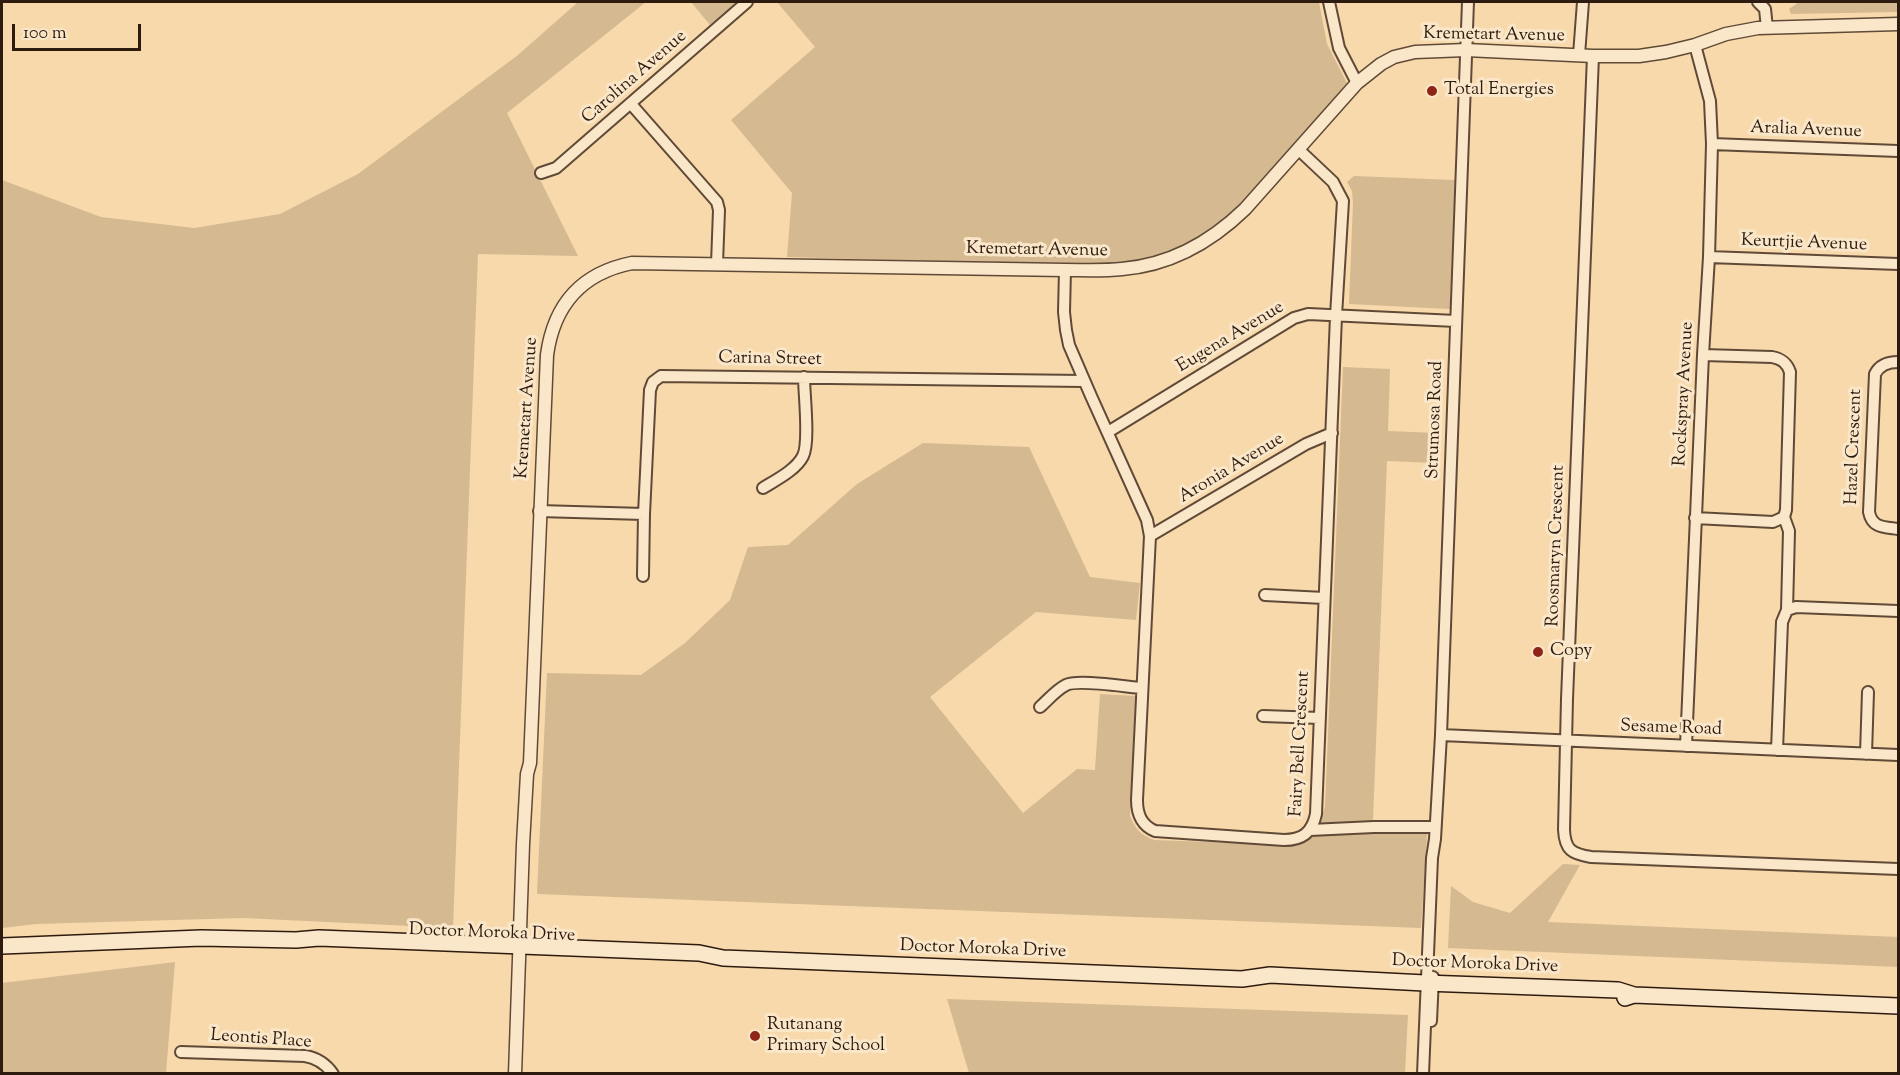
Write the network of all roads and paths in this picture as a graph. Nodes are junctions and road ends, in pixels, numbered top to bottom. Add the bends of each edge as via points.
1 (747, 2) edge
2 (1329, 2) edge
3 (1468, 2) edge
4 (1583, 2) edge
5 (1758, 2) edge
6 (1899, 24) edge
7 (1767, 28) junction
8 (1695, 45) junction
9 (1466, 50) junction
10 (1579, 56) junction
11 (1593, 56) junction
12 (1357, 83) junction
13 (631, 104) junction
14 (1712, 144) junction
15 (1298, 149) junction
16 (1899, 152) edge
17 (541, 173) dead end
18 (1709, 257) junction
19 (717, 264) junction
20 (1899, 264) edge
21 (1065, 270) junction
22 (1336, 316) junction
23 (1456, 321) junction
24 (1703, 355) junction
25 (1899, 362) edge
26 (804, 377) junction
27 (1084, 381) junction
28 (1108, 432) junction
29 (1332, 433) junction
30 (763, 488) dead end
31 (539, 511) junction
32 (644, 514) junction
33 (1784, 517) junction
34 (1695, 518) junction
35 (1899, 529) edge
36 (1150, 536) junction
37 (643, 576) dead end
38 (1266, 595) dead end
39 (1324, 598) junction
40 (1787, 610) junction
41 (1899, 611) edge
42 (1142, 688) junction
43 (1868, 692) dead end
44 (1040, 707) dead end
45 (1263, 716) dead end
46 (1320, 718) junction
47 (1441, 735) junction
48 (1567, 741) junction
49 (1686, 746) junction
50 (1777, 750) junction
51 (1866, 754) junction
52 (1899, 755) edge
53 (1435, 827) junction
54 (1310, 830) junction
55 (1899, 869) edge
56 (2, 946) edge
57 (26, 946) junction
58 (2, 951) edge
59 (524, 951) junction
60 (1429, 988) junction
61 (1899, 1006) edge
62 (181, 1052) dead end
63 (333, 1074) edge
64 (515, 1074) edge
65 (523, 1074) edge
66 (1423, 1074) edge
67 (1429, 1074) edge

1 - 13 street, Carolina Avenue
2 - 12 street via 1339,48
3 - 9 street, Strumosa Road
4 - 10 street
5 - 7 street via 1765,9
6 - 7 street, Kremetart Avenue
7 - 8 street, Kremetart Avenue via 1740,31
8 - 11 street, Kremetart Avenue via 1652,55
8 - 14 street, Rockspray Avenue via 1710,101
9 - 10 street, Kremetart Avenue
9 - 12 street, Kremetart Avenue via 1394,57
9 - 23 street, Strumosa Road
10 - 11 street, Kremetart Avenue
11 - 48 street, Roosmaryn Crescent
12 - 15 street, Kremetart Avenue
13 - 17 street, Carolina Avenue via 556,168
13 - 19 street via 717,202
14 - 16 street, Aralia Avenue
14 - 18 street, Rockspray Avenue
15 - 21 street, Kremetart Avenue via 1227,227 1184,253 1120,270
15 - 22 street, Fairy Bell Crescent via 1333,182 1343,201
18 - 20 street, Keurtjie Avenue
18 - 24 street, Rockspray Avenue
19 - 21 street, Kremetart Avenue
19 - 31 street, Kremetart Avenue via 619,266 585,282 562,308 551,332 547,355
21 - 27 street, Fairy Bell Crescent via 1066,330
22 - 23 street, Eugena Avenue
22 - 28 street, Eugena Avenue via 1294,318
22 - 29 street, Fairy Bell Crescent
23 - 47 street, Strumosa Road
24 - 33 street via 1772,357 1783,361 1791,372
24 - 34 street, Rockspray Avenue
25 - 35 street, Hazel Crescent via 1885,364 1875,374 1869,512 1876,525
26 - 27 street, Carina Street
26 - 30 street via 803,456
26 - 32 street, Carina Street via 664,375 655,380 650,390
27 - 28 street, Fairy Bell Crescent
28 - 36 street, Fairy Bell Crescent via 1147,520
29 - 36 street, Aronia Avenue via 1305,444
29 - 39 street, Fairy Bell Crescent
31 - 32 street
31 - 59 street, Kremetart Avenue via 530,763 526,779
32 - 37 street, Carina Street
33 - 34 street via 1769,523
33 - 40 street via 1789,531
34 - 49 street, Rockspray Avenue
36 - 42 street, Fairy Bell Crescent
38 - 39 street
39 - 46 street, Fairy Bell Crescent
40 - 41 street via 1796,607
40 - 50 street via 1782,622
42 - 44 street via 1071,684
42 - 54 street, Fairy Bell Crescent via 1137,805 1140,819 1148,828 1284,840 1300,838
43 - 51 street
45 - 46 street
46 - 54 street, Fairy Bell Crescent via 1316,814
47 - 48 street, Sesame Road
47 - 53 street, Strumosa Road
48 - 49 street, Sesame Road
48 - 55 street, Roosmaryn Crescent via 1565,841 1570,850 1581,856
49 - 50 street, Sesame Road
50 - 51 street, Sesame Road
51 - 52 street, Sesame Road
53 - 54 street
53 - 60 street, Strumosa Road
56 - 57 main road, Doctor Moroka Drive
57 - 58 main road, Doctor Moroka Drive
57 - 59 main road, Doctor Moroka Drive via 201,938 319,938
59 - 60 main road, Doctor Moroka Drive via 707,962 723,958 1242,980 1261,984
59 - 64 street, Kremetart Avenue
59 - 65 street, Kremetart Avenue
60 - 61 main road, Doctor Moroka Drive
60 - 66 street, Strumosa Road
60 - 67 street, Strumosa Road
62 - 63 street, Leontis Place via 305,1056 329,1067

